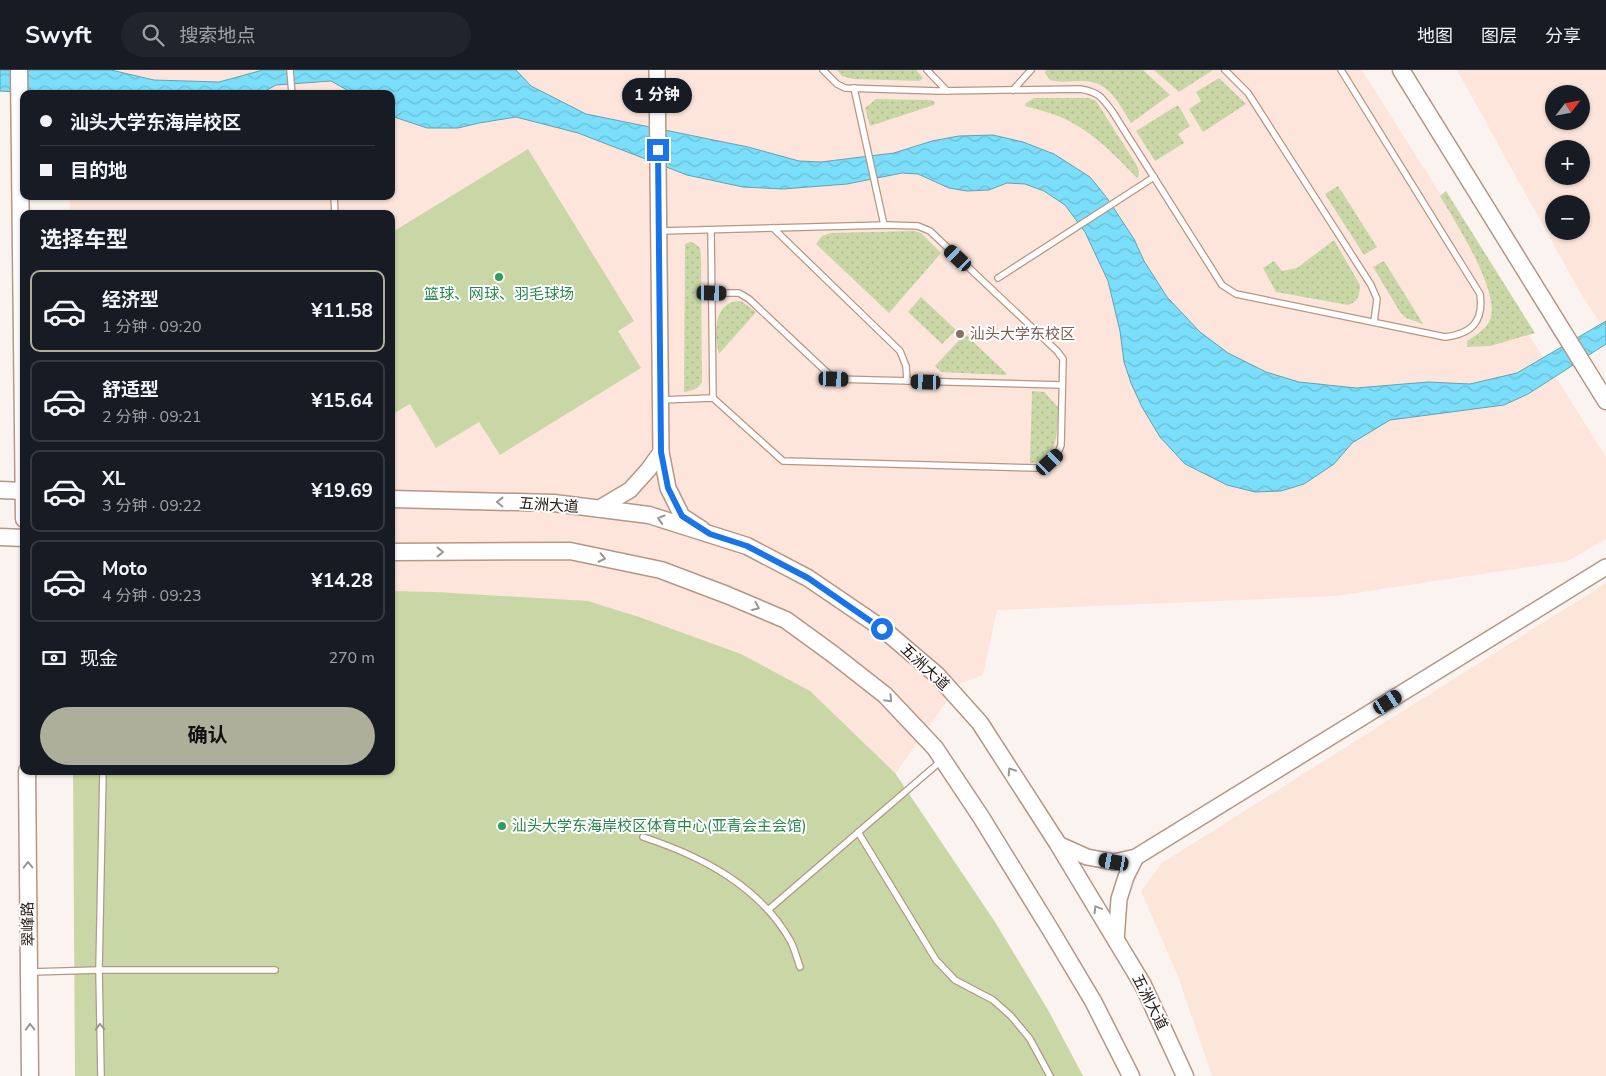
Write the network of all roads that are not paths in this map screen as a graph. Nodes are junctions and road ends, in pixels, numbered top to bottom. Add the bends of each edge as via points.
1 (19, 70) edge
2 (290, 70) edge
3 (657, 70) edge
4 (823, 70) edge
5 (927, 70) edge
6 (1031, 70) edge
7 (1225, 70) edge
8 (1341, 70) edge
9 (1401, 70) edge
10 (854, 88) junction
11 (292, 90) edge
12 (1014, 90) junction
13 (947, 91) junction
14 (20, 154) edge
15 (1154, 177) junction
16 (884, 225) junction
17 (773, 228) junction
18 (711, 230) junction
19 (659, 231) junction
20 (998, 278) dead end
21 (712, 293) junction
22 (1374, 322) junction
23 (907, 381) junction
24 (1062, 385) junction
25 (713, 398) junction
26 (661, 400) junction
27 (1606, 401) edge
28 (661, 452) junction
29 (0, 490) edge
30 (20, 491) edge
31 (395, 500) edge
32 (598, 509) junction
33 (710, 534) junction
34 (0, 537) edge
35 (20, 538) edge
36 (395, 552) edge
37 (1606, 567) edge
38 (943, 759) junction
39 (27, 775) edge
40 (103, 775) edge
41 (858, 832) junction
42 (643, 838) dead end
43 (1058, 844) junction
44 (1136, 858) junction
45 (768, 910) junction
46 (1116, 941) junction
47 (800, 967) dead end
48 (99, 970) junction
49 (275, 970) dead end
50 (29, 972) junction
51 (30, 1076) edge
52 (101, 1076) edge
53 (1050, 1076) edge
54 (1131, 1076) edge
55 (1185, 1076) edge

1 - 14 main road
2 - 11 lane
3 - 19 street
4 - 10 lane via 837,84
5 - 13 lane
6 - 12 lane
7 - 22 lane via 1248,93 1371,285 1377,299
8 - 22 lane via 1480,294 1477,321 1471,329 1458,336 1445,337
9 - 27 main road
10 - 13 lane
10 - 16 lane
12 - 13 lane
12 - 15 lane via 1080,89 1101,96
15 - 20 lane
15 - 22 lane via 1222,285 1236,294
16 - 17 lane
16 - 24 lane via 918,226 930,231 1057,351 1062,358
17 - 18 lane
17 - 23 lane via 900,351
18 - 19 lane
18 - 21 lane
19 - 26 street
21 - 23 lane via 739,293 749,299 834,379
21 - 25 lane
23 - 24 lane
24 - 25 lane via 1061,445 1058,455 1038,468 782,461
25 - 26 lane
26 - 28 street
28 - 32 street via 630,490
28 - 33 street via 668,488 682,516
29 - 30 main road
32 -> 31 main road, 五洲大道 via 554,503
33 -> 32 main road, 五洲大道 via 649,515
43 -> 33 main road, 五洲大道 via 980,723 937,675 882,629 808,578 747,546
34 - 35 main road
36 -> 38 main road via 570,552 661,570 727,594 786,620 834,655 885,695
37 - 44 street
38 - 41 lane
38 - 54 main road via 1093,1001
50 -> 39 main road, 翠峰路
40 - 48 lane
41 - 45 lane
41 - 53 lane via 936,960 956,980 993,1000 1011,1016 1030,1039
42 - 45 lane via 674,847 718,870 748,889
43 - 44 street via 1087,857 1114,862
46 -> 43 main road, 五洲大道
44 - 46 street via 1119,899
45 - 47 lane via 791,942
46 - 55 main road, 五洲大道 via 1143,986
48 - 49 lane
48 - 50 lane
52 -> 48 lane
51 -> 50 main road, 翠峰路

